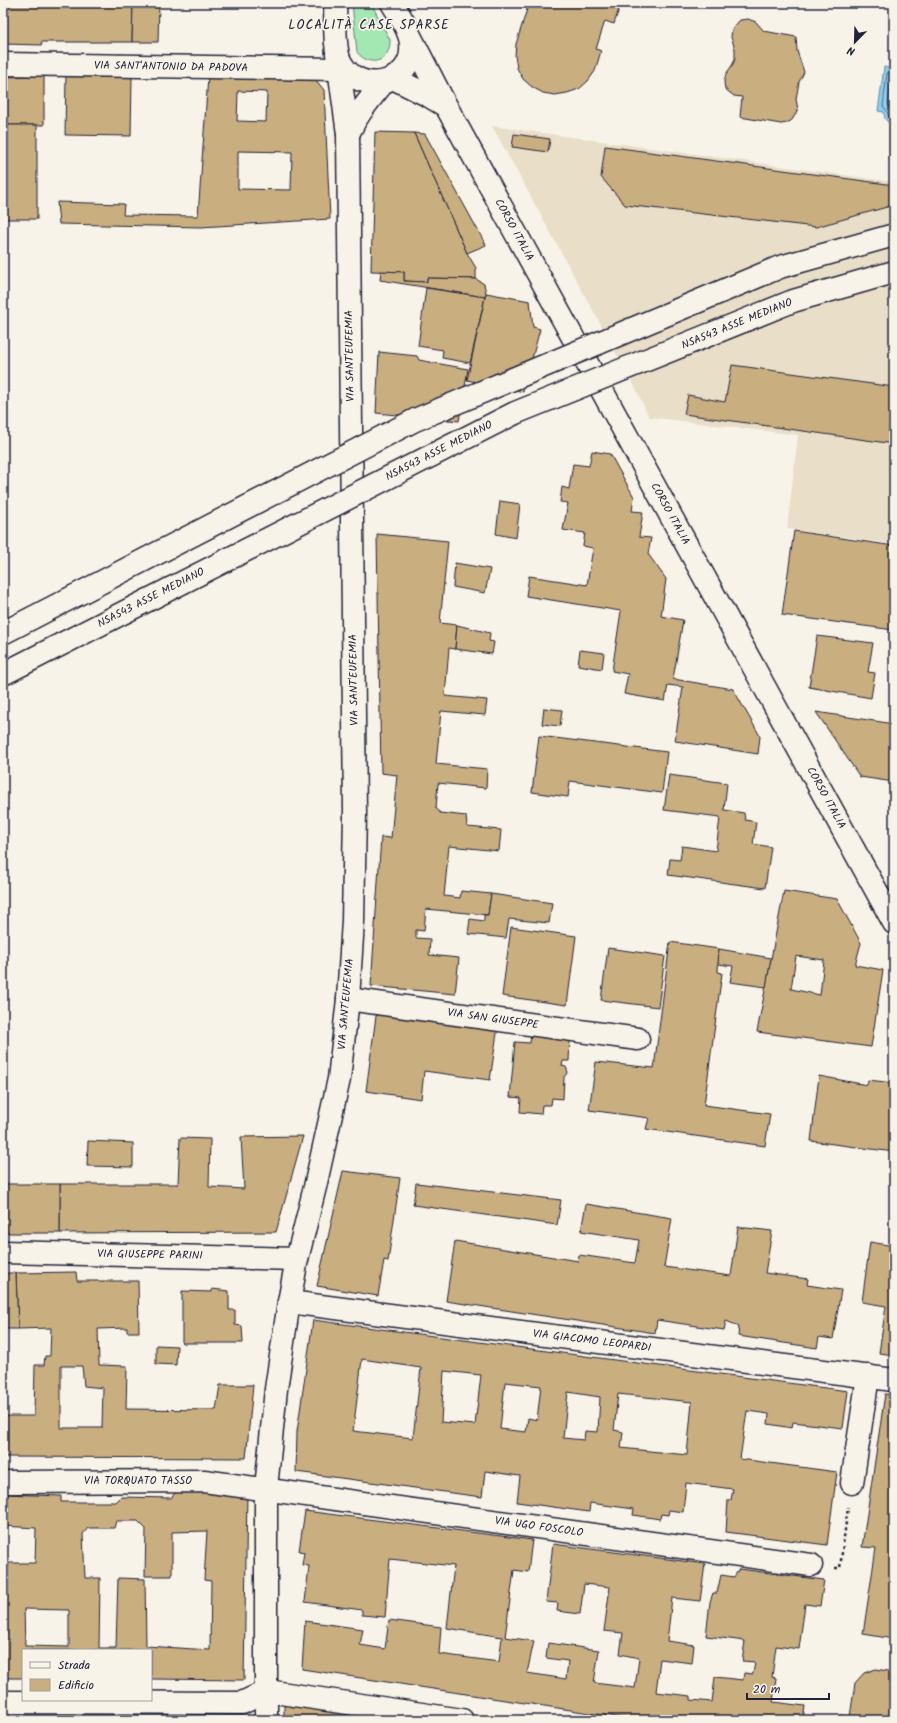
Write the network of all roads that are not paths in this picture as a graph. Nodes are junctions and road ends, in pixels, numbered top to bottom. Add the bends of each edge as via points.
1 (335, 3) edge
2 (392, 3) edge
3 (410, 36) junction
4 (338, 61) junction
5 (3, 64) edge
6 (388, 80) junction
7 (446, 106) junction
8 (348, 134) junction
9 (894, 235) edge
10 (894, 272) edge
11 (3, 633) edge
12 (3, 674) edge
13 (894, 923) edge
14 (348, 1000) junction
15 (638, 1039) dead end
16 (3, 1252) edge
17 (297, 1259) junction
18 (289, 1302) junction
19 (868, 1376) junction
20 (894, 1380) edge
21 (10, 1482) dead end
22 (852, 1482) road end
23 (266, 1488) junction
24 (811, 1565) road end
25 (267, 1691) junction
26 (3, 1702) edge
27 (266, 1720) edge
28 (462, 1720) edge

1 - 4 main road
2 - 3 main road, CORSO ITALIA
3 - 6 main road, CORSO ITALIA via 410,55 401,72
3 - 7 main road, CORSO ITALIA
4 - 5 main road, VIA SANT'ANTONIO DA PADOVA
4 - 6 main road via 354,78 364,82
4 - 8 main road, VIA SANT'EUFEMIA
6 - 7 main road via 429,96
6 - 8 main road, CORSO ITALIA via 365,104
7 - 13 main road, CORSO ITALIA
8 - 14 main road, VIA SANT'EUFEMIA via 355,813 353,922
9 - 11 main road, bridge via 780,267 415,420
10 - 12 main road, NSA543 ASSE MEDIANO, bridge via 793,301 515,413
14 - 15 main road, VIA SAN GIUSEPPE
14 - 17 main road, VIA SANT'EUFEMIA via 339,1079
16 - 17 main road, VIA GIUSEPPE PARINI
17 - 18 main road, VIA SANT'EUFEMIA
18 - 19 main road, VIA GIACOMO LEOPARDI
18 - 23 main road, VIA SANT'EUFEMIA via 276,1389
19 - 20 main road, VIA GIACOMO LEOPARDI
19 - 22 main road
21 - 23 main road, VIA TORQUATO TASSO via 204,1481
23 - 24 main road, VIA UGO FOSCOLO
23 - 25 main road, VIA SANT'EUFEMIA
25 - 26 main road via 242,1703
25 - 27 main road, VIA SANT'EUFEMIA
25 - 28 main road

